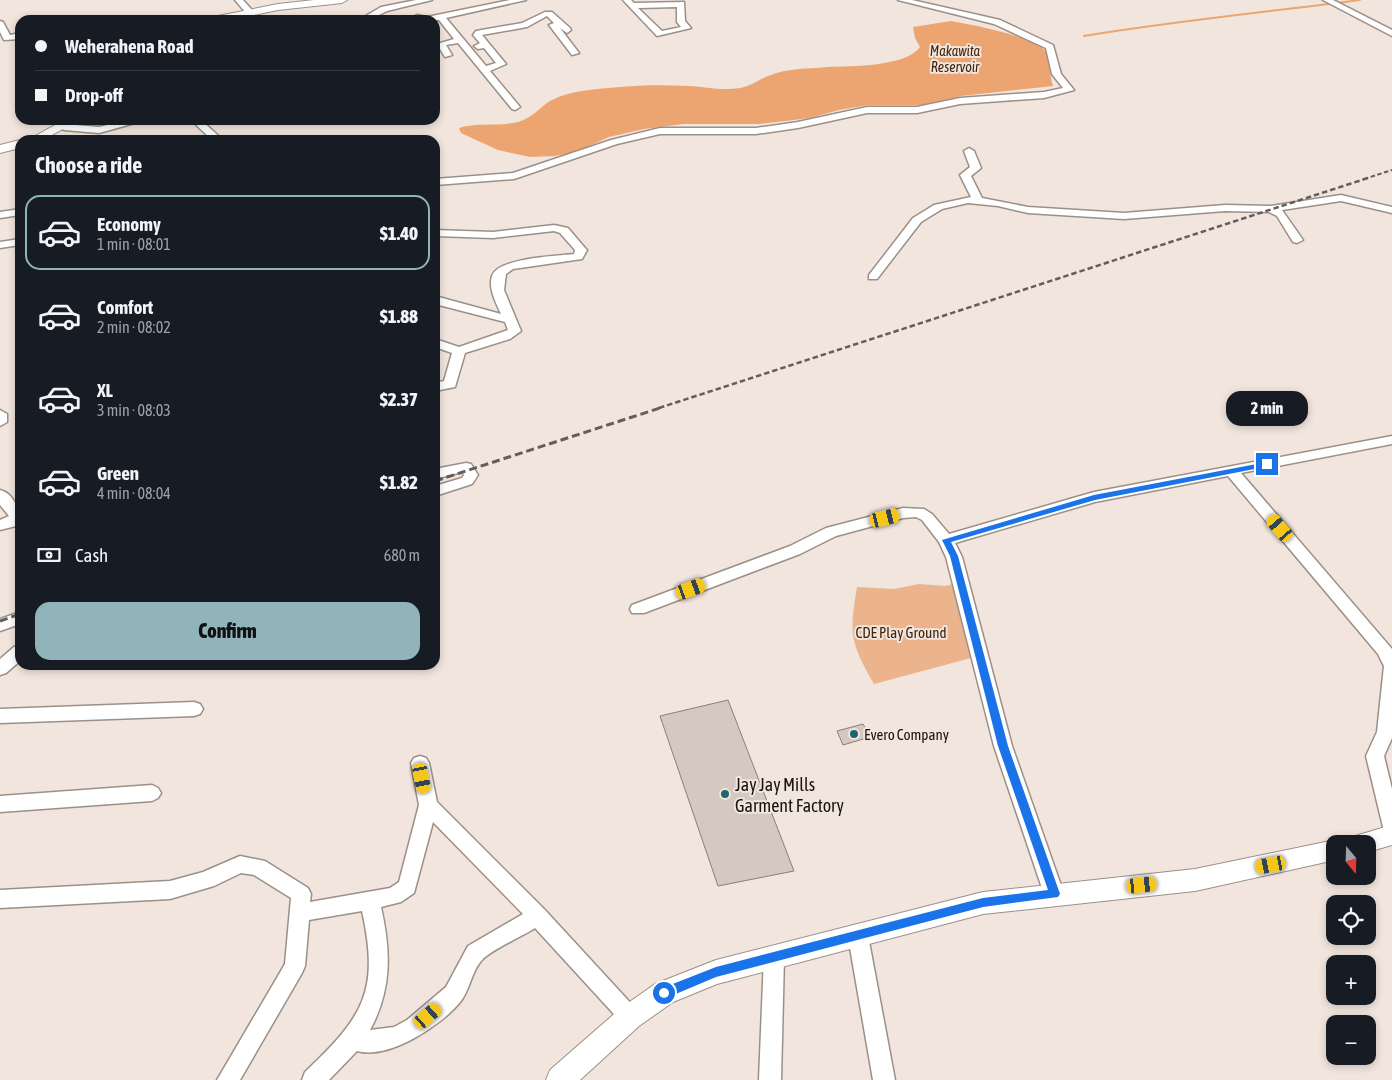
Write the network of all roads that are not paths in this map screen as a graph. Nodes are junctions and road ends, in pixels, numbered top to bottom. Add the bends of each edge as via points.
1 (239, 0) edge
2 (342, 0) edge
3 (428, 0) edge
4 (474, 0) edge
5 (522, 0) edge
6 (902, 0) edge
7 (1327, 0) edge
8 (629, 3) edge
9 (478, 9) junction
10 (545, 14) junction
11 (247, 15) edge
12 (373, 15) edge
13 (441, 17) joint
14 (481, 22) dead end
15 (0, 24) edge
16 (567, 30) dead end
17 (491, 31) junction
18 (1392, 33) edge
19 (15, 37) edge
20 (460, 40) junction
21 (441, 44) joint
22 (486, 45) junction
23 (466, 48) junction
24 (575, 53) dead end
25 (448, 55) dead end
26 (484, 70) junction
27 (514, 107) dead end
28 (64, 125) edge
29 (77, 125) edge
30 (120, 125) edge
31 (201, 125) edge
32 (44, 135) edge
33 (211, 135) edge
34 (15, 145) edge
35 (0, 149) edge
36 (969, 151) dead end
37 (440, 181) edge
38 (978, 200) junction
39 (1271, 208) junction
40 (1392, 210) edge
41 (15, 213) edge
42 (0, 215) edge
43 (440, 233) edge
44 (1297, 240) dead end
45 (15, 243) edge
46 (0, 245) edge
47 (873, 277) dead end
48 (440, 301) edge
49 (510, 320) junction
50 (440, 345) edge
51 (459, 351) junction
52 (440, 386) edge
53 (0, 414) edge
54 (0, 422) edge
55 (1392, 440) edge
56 (1231, 471) junction
57 (440, 473) edge
58 (440, 489) edge
59 (0, 495) edge
60 (15, 512) edge
61 (15, 520) edge
62 (0, 525) edge
63 (946, 540) junction
64 (638, 609) dead end
65 (15, 620) edge
66 (0, 625) edge
67 (1384, 645) edge
68 (15, 656) edge
69 (1392, 666) edge
70 (0, 669) edge
71 (194, 709) dead end
72 (0, 716) edge
73 (420, 764) dead end
74 (152, 793) dead end
75 (0, 804) edge
76 (428, 806) junction
77 (1392, 827) edge
78 (1392, 836) edge
79 (1376, 840) edge
80 (1326, 852) edge
81 (1054, 894) junction
82 (0, 899) edge
83 (370, 900) junction
84 (301, 912) junction
85 (538, 916) junction
86 (858, 936) junction
87 (774, 957) junction
88 (630, 1017) junction
89 (353, 1039) junction
90 (228, 1080) edge
91 (313, 1080) edge
92 (560, 1080) edge
93 (770, 1080) edge
94 (884, 1080) edge

1 - 11 street
2 - 11 main road
3 - 12 street via 384,9
4 - 9 street
5 - 9 street
6 - 37 street via 997,22 1050,47 1057,74 1069,90 960,101 917,110 867,110 756,131 660,131 614,142 514,176
7 - 18 street
8 - 8 street via 660,34 687,28 681,22 681,4
9 - 13 street
10 - 16 street
10 - 17 street via 524,25
10 - 24 street
13 - 20 street
14 - 17 street
15 - 19 street via 7,38
17 - 22 street via 477,35
20 - 21 street
20 - 23 street
21 - 25 street
22 - 23 street
22 - 26 street via 502,64
23 - 26 street
26 - 27 street
28 - 32 main road
29 - 30 street via 99,130
31 - 33 street
34 - 35 main road
36 - 38 street via 976,168 965,175
38 - 39 street via 1028,210 1124,216
38 - 47 street via 938,207 917,220
39 - 40 street via 1341,198
39 - 44 street via 1281,214
41 - 42 street
43 - 49 street via 493,235 554,228 564,230 581,250 578,257 510,266 502,270 498,276 499,293
45 - 46 street
48 - 49 street
49 - 51 street via 515,331 512,336
50 - 51 street
51 - 52 street via 450,384
53 - 54 street
55 - 56 street
56 - 63 street via 1094,497
56 - 67 street
57 - 58 street via 466,467 471,475 467,481
59 - 60 street
61 - 62 street
63 - 64 street via 927,517 919,512 903,513 831,532 795,550
63 - 81 street via 954,556 1003,746
65 - 66 street
67 - 69 street
68 - 70 street
69 - 77 street via 1386,732 1375,756
71 - 72 street
73 - 76 street
74 - 75 street
76 - 83 street via 407,887 394,896
76 - 85 street
78 - 79 main road
80 - 81 main road via 1195,880
81 - 86 main road via 983,903
82 - 84 street via 170,890 207,880 240,864 258,867 301,894
83 - 84 street
83 - 89 street via 377,932 380,980 375,998
84 - 90 street via 295,966
85 - 88 street
85 - 89 street via 475,953 453,994 415,1028 396,1036 363,1042
86 - 87 main road
86 - 94 street
87 - 88 main road via 716,972 664,993
87 - 93 street
88 - 92 main road
89 - 91 street

